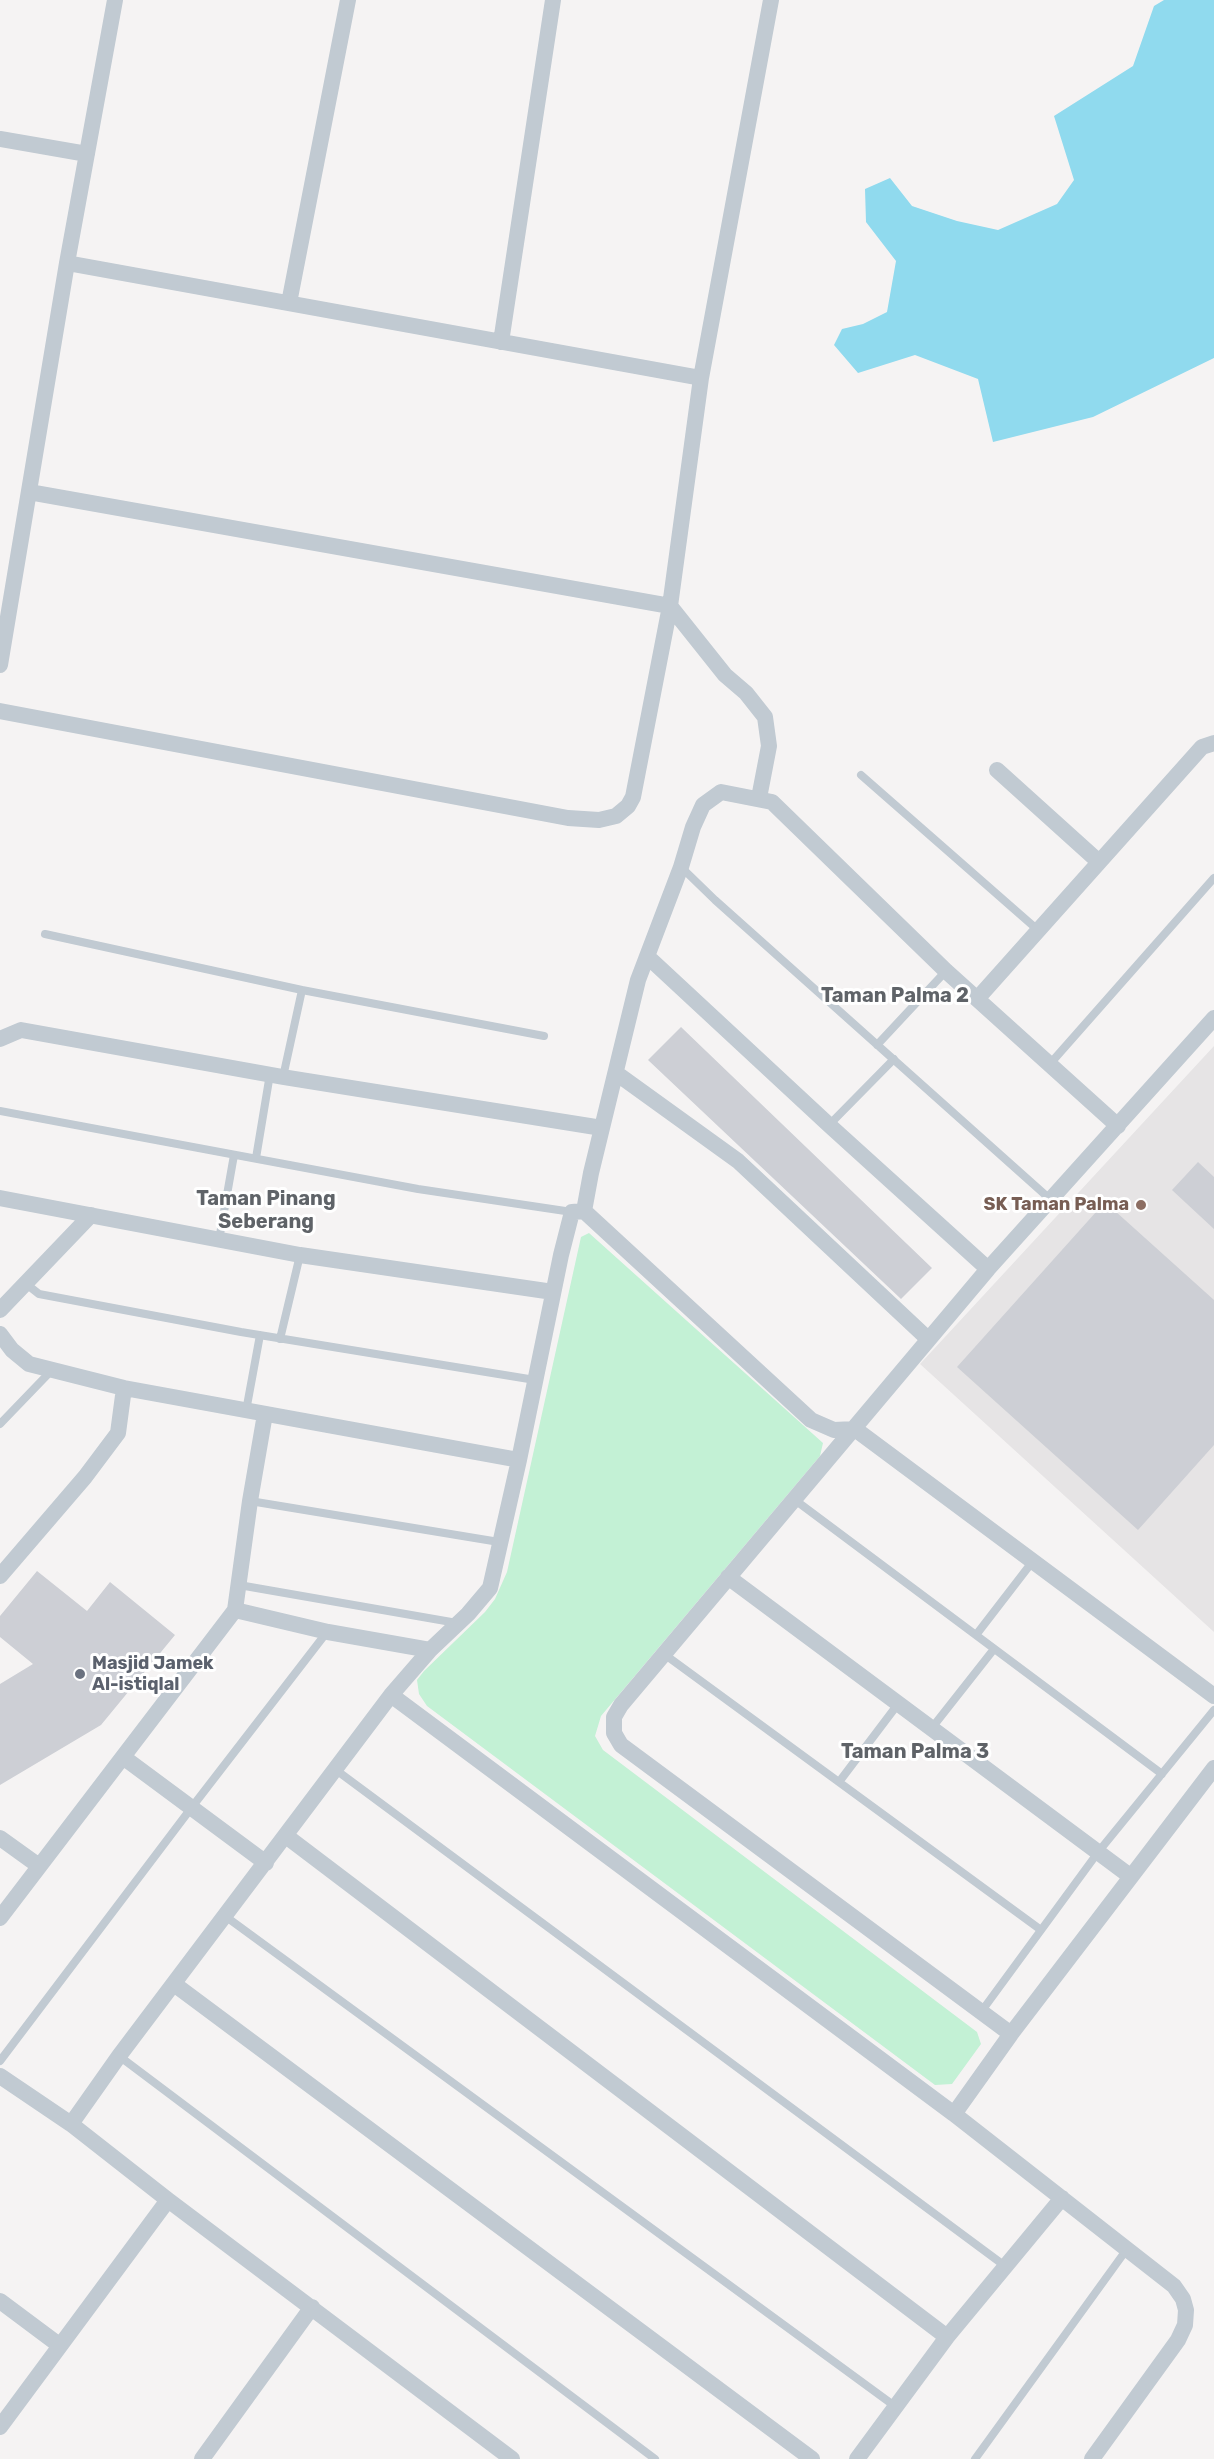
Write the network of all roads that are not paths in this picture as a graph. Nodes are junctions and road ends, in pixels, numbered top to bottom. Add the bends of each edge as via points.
1 (115, 0) edge
2 (348, 0) edge
3 (553, 0) edge
4 (771, 0) edge
5 (0, 139) edge
6 (87, 154) junction
7 (67, 263) junction
8 (289, 303) junction
9 (501, 342) junction
10 (701, 378) junction
11 (29, 492) junction
12 (670, 606) junction
13 (0, 665) edge
14 (0, 711) edge
15 (1214, 743) edge
16 (997, 770) dead end
17 (861, 775) dead end
18 (759, 798) junction
19 (1098, 862) junction
20 (681, 867) junction
21 (1214, 878) edge
22 (1040, 931) junction
23 (45, 934) dead end
24 (648, 957) junction
25 (946, 971) junction
26 (302, 990) junction
27 (977, 999) junction
28 (1214, 1018) edge
29 (544, 1036) dead end
30 (0, 1039) edge
31 (877, 1045) junction
32 (894, 1059) junction
33 (1049, 1065) junction
34 (616, 1073) junction
35 (277, 1075) junction
36 (0, 1111) edge
37 (829, 1125) junction
38 (1118, 1126) junction
39 (602, 1128) junction
40 (234, 1155) junction
41 (256, 1158) junction
42 (0, 1198) edge
43 (1051, 1200) junction
44 (578, 1211) junction
45 (91, 1215) junction
46 (219, 1240) junction
47 (300, 1255) junction
48 (988, 1269) junction
49 (25, 1283) junction
50 (553, 1292) junction
51 (0, 1310) edge
52 (0, 1334) edge
53 (260, 1335) junction
54 (280, 1339) junction
55 (927, 1339) junction
56 (53, 1369) junction
57 (535, 1380) junction
58 (124, 1388) junction
59 (246, 1411) junction
60 (265, 1414) junction
61 (0, 1424) edge
62 (855, 1429) junction
63 (519, 1460) junction
64 (795, 1500) junction
65 (250, 1501) junction
66 (499, 1542) junction
67 (1033, 1561) junction
68 (3, 1570) edge
69 (728, 1577) junction
70 (238, 1585) junction
71 (236, 1610) junction
72 (459, 1623) junction
73 (328, 1632) junction
74 (976, 1635) junction
75 (994, 1649) junction
76 (430, 1650) junction
77 (664, 1654) junction
78 (391, 1695) junction
79 (1214, 1696) edge
80 (898, 1704) junction
81 (1214, 1710) edge
82 (931, 1729) junction
83 (123, 1757) junction
84 (1214, 1768) edge
85 (336, 1770) junction
86 (1162, 1774) junction
87 (839, 1782) junction
88 (192, 1807) junction
89 (286, 1836) junction
90 (0, 1838) edge
91 (1099, 1851) junction
92 (266, 1863) junction
93 (39, 1866) junction
94 (1130, 1876) junction
95 (225, 1916) junction
96 (0, 1918) edge
97 (1041, 1930) junction
98 (174, 1984) junction
99 (981, 2012) junction
100 (1011, 2034) junction
101 (119, 2056) junction
102 (0, 2061) edge
103 (0, 2076) edge
104 (954, 2114) junction
105 (71, 2124) junction
106 (1062, 2198) junction
107 (168, 2200) junction
108 (1127, 2248) junction
109 (1005, 2266) junction
110 (0, 2301) edge
111 (312, 2307) junction
112 (947, 2337) junction
113 (59, 2345) junction
114 (896, 2407) junction
115 (0, 2427) edge
116 (1101, 2456) edge
117 (202, 2459) edge
118 (512, 2459) edge
119 (655, 2459) edge
120 (812, 2459) edge
121 (857, 2459) edge
122 (975, 2459) edge

1 - 6 street
2 - 8 street
3 - 9 street
4 - 10 street
5 - 6 street
6 - 7 street
7 - 8 street
7 - 11 street
8 - 9 street
9 - 10 street
10 - 12 street
11 - 12 street
11 - 13 street
12 - 14 street via 633,797 616,816 599,820 568,818
12 - 18 street via 725,675 765,717 769,746
15 - 19 street via 1202,747
16 - 19 street
17 - 22 lane
18 - 20 street via 721,792 703,805
18 - 25 street via 772,802
19 - 22 street
20 - 24 street
20 - 31 lane
21 - 33 lane
22 - 27 street
23 - 26 lane
24 - 34 street via 638,980
24 - 37 street
25 - 27 street
25 - 31 lane
26 - 29 lane
26 - 35 lane
27 - 33 street
28 - 38 street
30 - 35 street via 21,1030
31 - 32 lane
32 - 37 lane
32 - 43 lane
33 - 38 street
34 - 39 street
34 - 55 street via 738,1161
35 - 39 street
35 - 41 lane
36 - 40 lane
37 - 48 street
38 - 43 street
39 - 44 street
40 - 41 lane
40 - 46 lane
41 - 44 lane via 418,1189
42 - 45 street
43 - 48 street
44 - 50 street
44 - 62 street via 811,1420 834,1430
45 - 46 street
45 - 49 street
46 - 47 street
47 - 50 street
47 - 54 lane
48 - 55 street
49 - 51 street
49 - 53 lane via 39,1294
50 - 57 street
52 - 56 street via 29,1364
53 - 54 lane
53 - 59 lane
54 - 57 lane
55 - 62 street
56 - 58 street
56 - 61 lane
57 - 63 street
58 - 59 street
58 - 68 street via 118,1433 85,1477
59 - 60 street
60 - 63 street
60 - 65 street
62 - 64 street
62 - 67 street
63 - 66 street
64 - 69 street
64 - 74 lane
65 - 66 lane
65 - 70 street
66 - 72 street via 490,1588
67 - 74 lane
67 - 79 street
69 - 77 street
69 - 80 street
70 - 71 street
70 - 72 lane
71 - 73 street
71 - 83 street
72 - 76 street
73 - 76 street
73 - 88 lane
74 - 75 lane
75 - 82 lane
75 - 86 lane
76 - 78 street
77 - 87 lane
77 - 99 street via 614,1718 614,1732 621,1744
78 - 85 street
78 - 104 street
80 - 82 street
80 - 87 lane
81 - 86 lane
82 - 91 street
83 - 88 street
83 - 93 street
84 - 94 street
85 - 89 street
85 - 109 lane
86 - 91 lane
87 - 97 lane
88 - 92 street
88 - 102 lane
89 - 92 street
89 - 112 street
90 - 93 street
91 - 94 street
91 - 97 lane
92 - 95 street
93 - 96 street
94 - 100 street
95 - 98 street
95 - 114 lane
97 - 99 lane
98 - 101 street
98 - 120 street
99 - 100 street
100 - 104 street
101 - 105 street
101 - 119 lane
103 - 105 street
104 - 106 street
105 - 107 street
106 - 108 street
106 - 109 street
107 - 111 street
107 - 113 street
108 - 116 street via 1174,2286 1183,2299 1185,2325
108 - 122 lane
109 - 112 street
110 - 113 street
111 - 117 street
111 - 118 street
112 - 114 street
113 - 115 street
114 - 121 street

